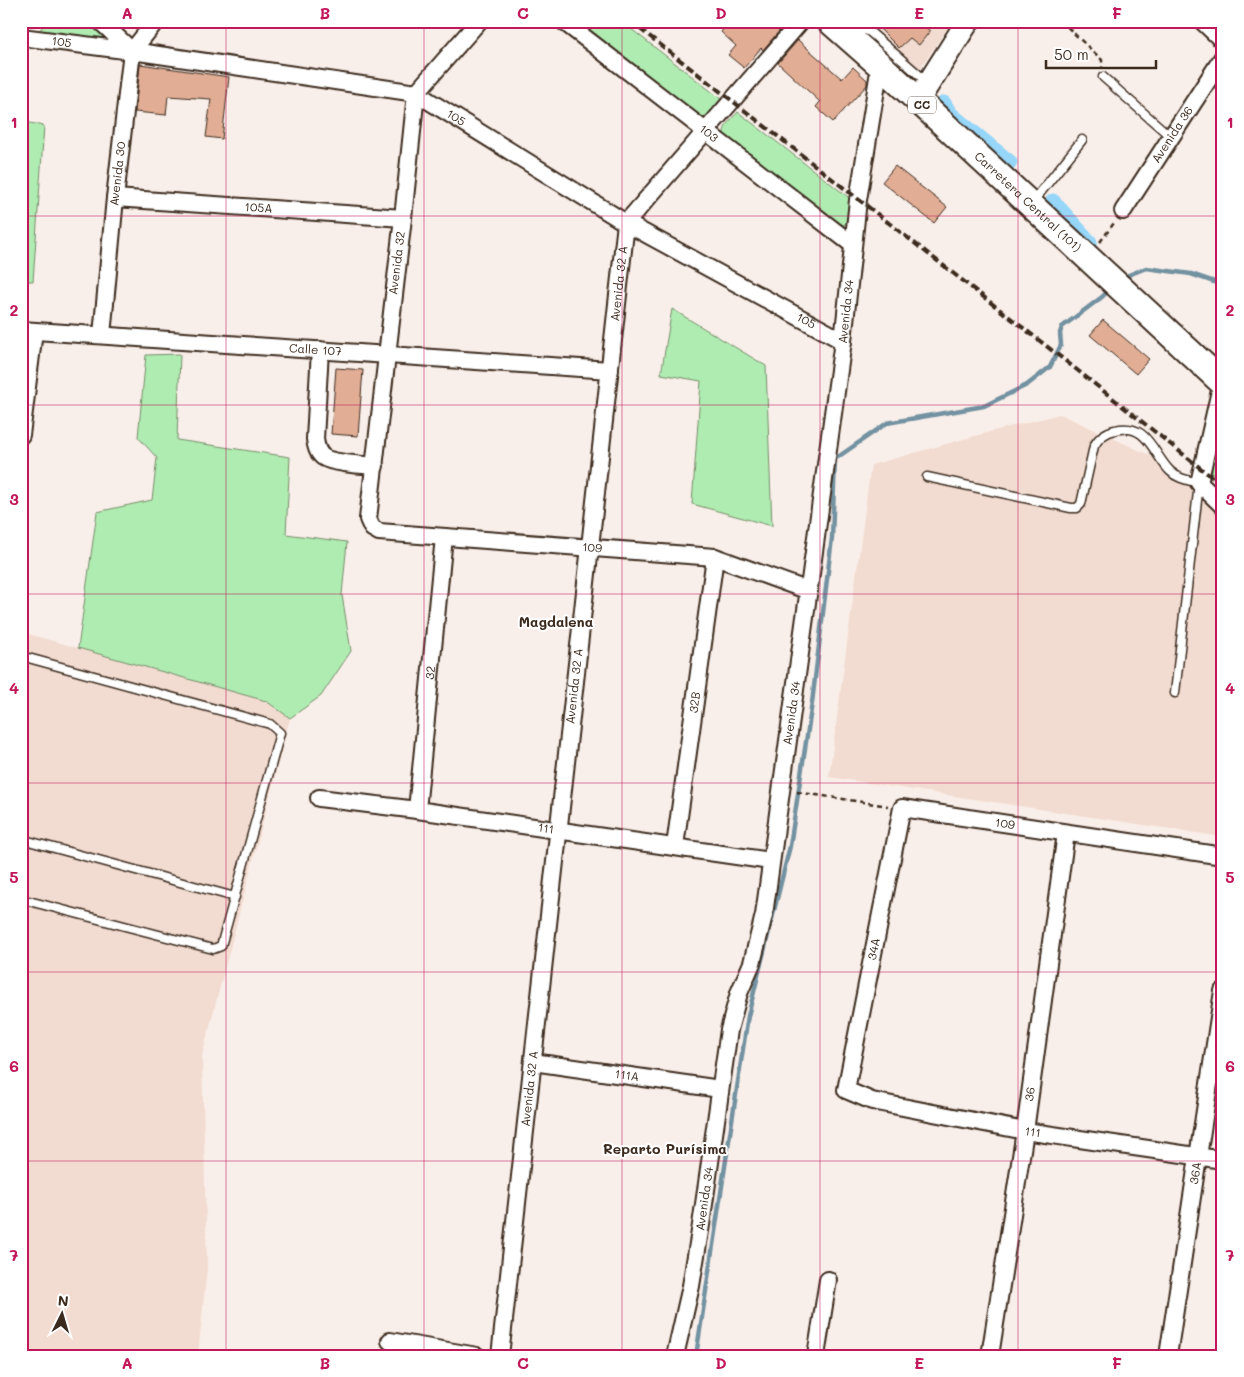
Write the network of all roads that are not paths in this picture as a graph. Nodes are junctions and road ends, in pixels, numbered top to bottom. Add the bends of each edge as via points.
1 (100, 21) edge
2 (156, 21) edge
3 (479, 21) edge
4 (563, 21) edge
5 (801, 21) edge
6 (968, 21) edge
7 (1202, 21) edge
8 (833, 24) edge
9 (21, 37) edge
10 (1223, 41) edge
11 (132, 51) junction
12 (1223, 57) edge
13 (880, 65) junction
14 (1103, 77) road end
15 (923, 92) junction
16 (416, 93) junction
17 (706, 131) junction
18 (1171, 137) junction
19 (1082, 140) dead end
20 (115, 198) junction
21 (1030, 204) junction
22 (1123, 211) road end
23 (403, 218) junction
24 (626, 223) junction
25 (854, 245) junction
26 (27, 330) edge
27 (102, 335) junction
28 (842, 341) junction
29 (320, 350) junction
30 (387, 354) junction
31 (610, 370) junction
32 (1222, 382) edge
33 (21, 435) edge
34 (375, 466) junction
35 (927, 477) dead end
36 (1198, 483) junction
37 (1223, 506) edge
38 (372, 528) joint
39 (444, 537) junction
40 (590, 548) junction
41 (715, 557) junction
42 (809, 591) junction
43 (21, 656) edge
44 (1175, 693) dead end
45 (319, 798) dead end
46 (902, 808) joint
47 (417, 810) junction
48 (559, 830) junction
49 (1066, 833) junction
50 (21, 839) edge
51 (674, 846) junction
52 (1223, 856) edge
53 (772, 861) junction
54 (235, 897) junction
55 (21, 899) edge
56 (1223, 991) edge
57 (533, 1062) junction
58 (720, 1089) junction
59 (846, 1090) joint
60 (1025, 1131) junction
61 (1198, 1156) junction
62 (1223, 1160) edge
63 (828, 1280) dead end
64 (390, 1341) dead end
65 (477, 1356) edge
66 (500, 1356) edge
67 (675, 1356) edge
68 (816, 1356) edge
69 (990, 1356) edge
70 (1168, 1356) edge

1 - 11 street
2 - 11 street
3 - 16 street
4 - 17 street, 103
5 - 17 street
6 - 15 street
7 - 10 street
8 - 13 main road, Carretera Central (101) / CC
8 - 15 lane via 870,32
9 - 11 street, 105
11 - 16 street, 105
11 - 20 street, Avenida 30
12 - 18 street, Avenida 36
13 - 15 main road, Carretera Central (101) / CC
13 - 25 street, Avenida 34
14 - 18 lane
15 - 21 main road, Carretera Central (101) / CC
16 - 23 street, Avenida 32
16 - 24 street, 105
17 - 24 street
17 - 25 street, 103
18 - 22 street, Avenida 36
19 - 21 lane
20 - 23 street, 105A
20 - 27 street, Avenida 30
21 - 32 main road, Carretera Central (101) / CC
23 - 30 street, Avenida 32
24 - 28 street, 105
24 - 31 street, Avenida 32 A
25 - 28 street, Avenida 34
26 - 27 street, Calle 107
26 - 33 street
27 - 29 street, Calle 107
28 - 42 street, Avenida 34
29 - 30 street, Calle 107
29 - 34 street via 316,449 323,457 333,460
30 - 31 street, Calle 107
30 - 34 street, Avenida 32
31 - 40 street, Avenida 32 A
32 - 36 street
34 - 38 street, Avenida 32 via 368,520
35 - 36 lane via 1077,508 1081,504 1098,438 1108,431 1120,429 1141,433 1169,470 1179,478
36 - 37 street
36 - 44 lane
38 - 39 street, 109 via 379,532
39 - 40 street, 109
39 - 47 street, 32
40 - 41 street, 109
40 - 48 street, Avenida 32 A
41 - 42 street, 109
41 - 51 street, 32B
42 - 53 street, Avenida 34
43 - 54 lane via 270,724 280,733
45 - 47 street, 111
46 - 49 street, 109
46 - 59 street, 34A
47 - 48 street, 111
48 - 51 street, 111
48 - 57 street, Avenida 32 A
49 - 52 street, 109
49 - 60 street, 36
50 - 54 lane
51 - 53 street, 111
53 - 58 street, Avenida 34 via 764,915 752,963 739,993 729,1030
54 - 55 lane via 222,946 213,949
56 - 61 street, 36A
57 - 58 street, 111A
57 - 66 street, Avenida 32 A
58 - 67 street, Avenida 34 via 702,1225
59 - 60 street, 111 via 872,1101
60 - 61 street, 111
60 - 69 street, 36
61 - 62 street, 111
61 - 70 street, 36A
63 - 68 street
64 - 65 street

